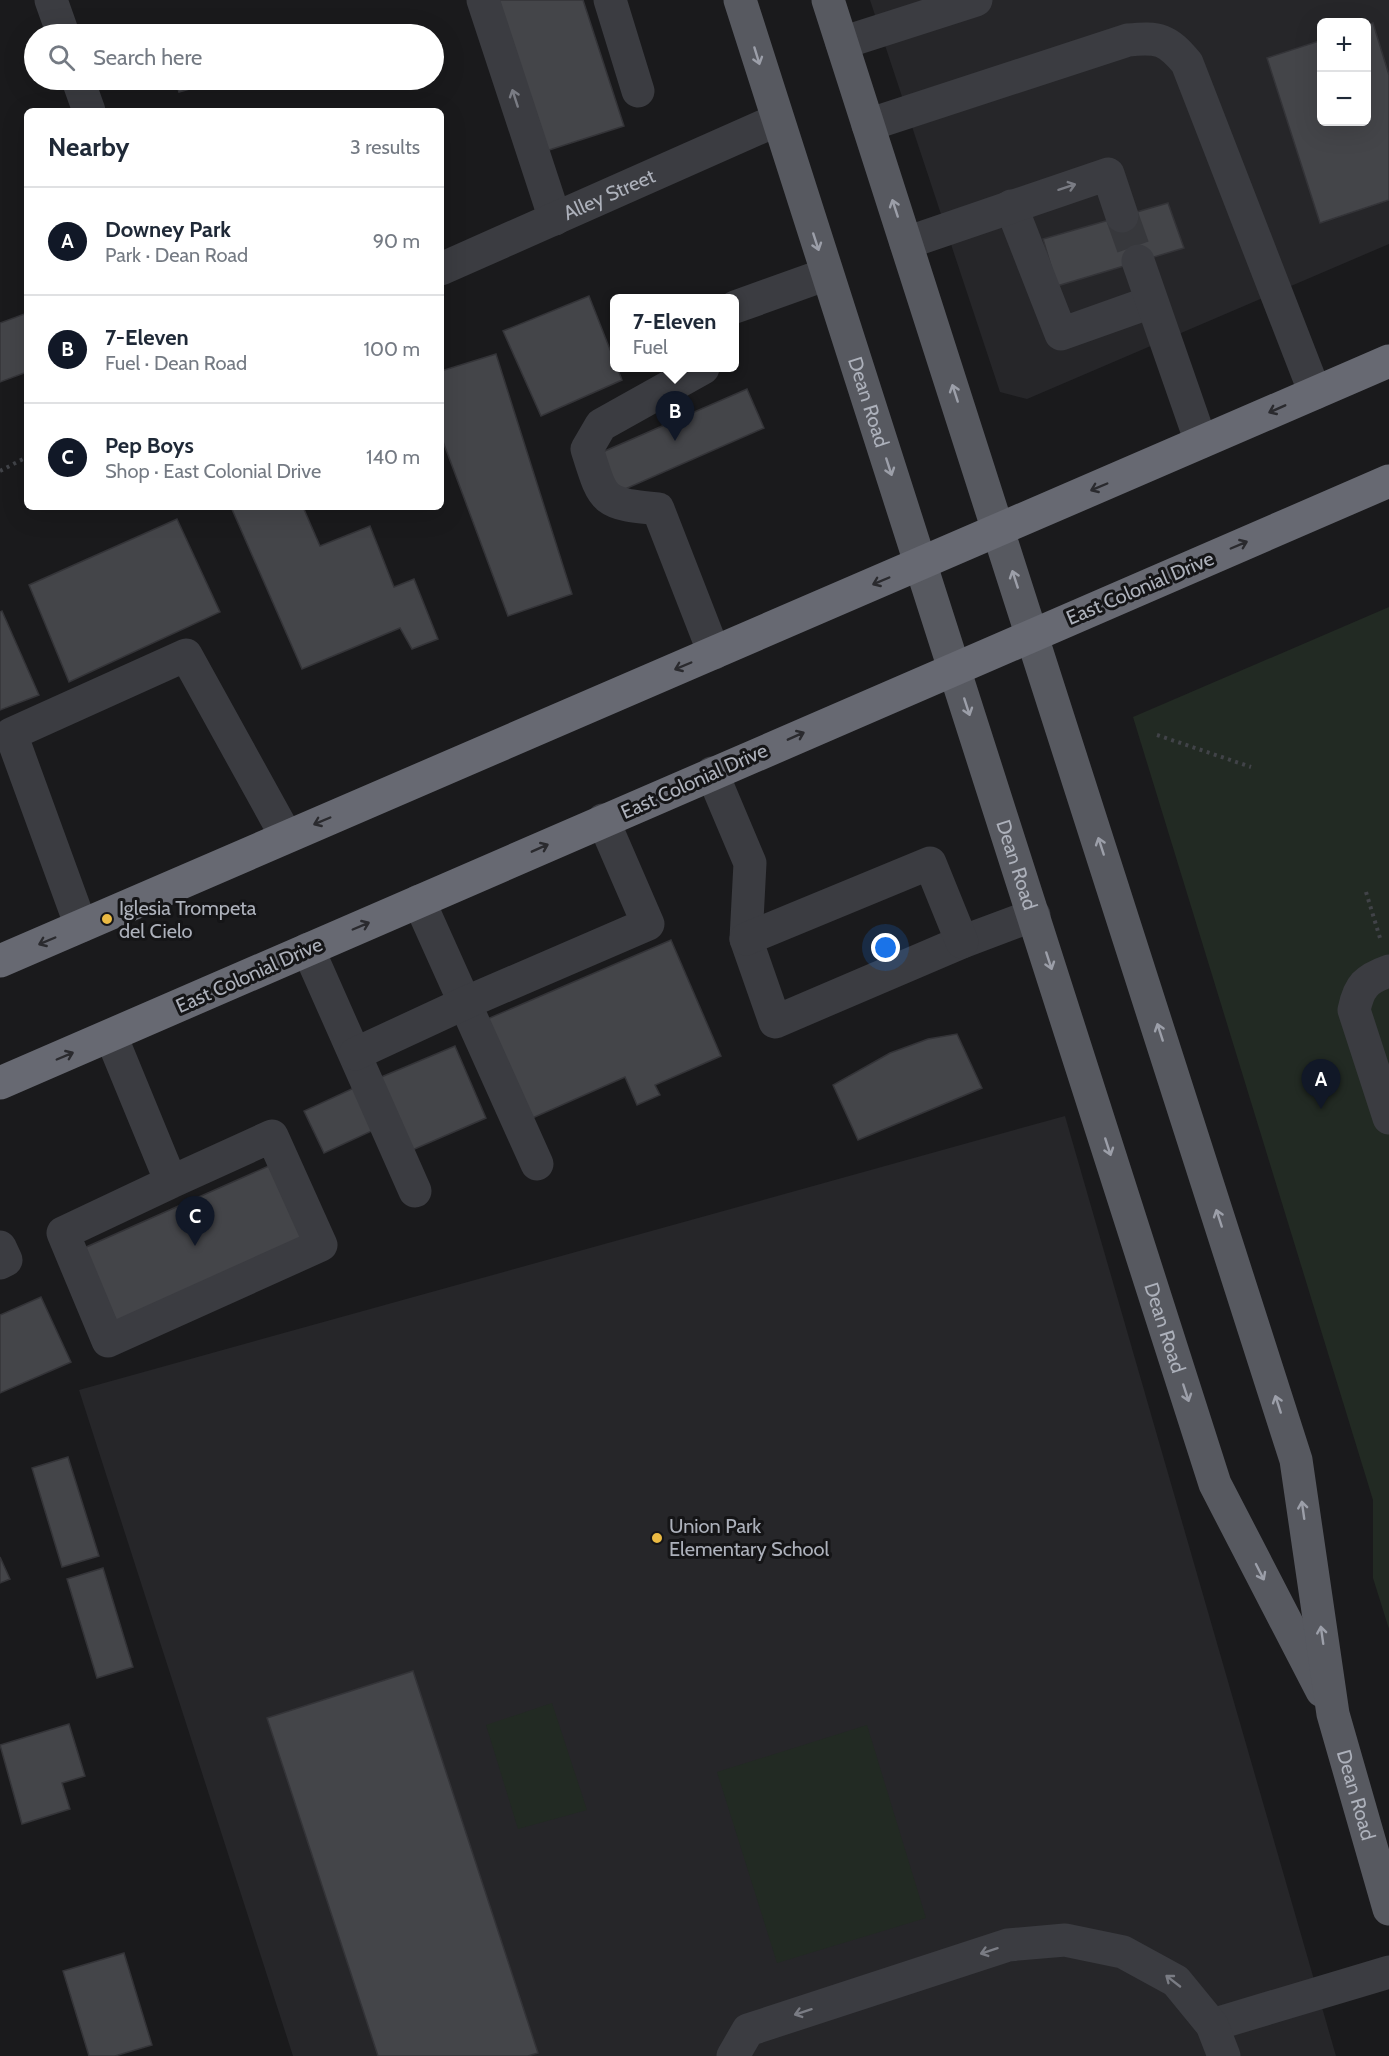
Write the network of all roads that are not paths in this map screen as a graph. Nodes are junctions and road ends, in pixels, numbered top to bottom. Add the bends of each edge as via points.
1 (51, 0) edge
2 (483, 0) edge
3 (610, 0) edge
4 (740, 0) edge
5 (828, 0) edge
6 (976, 0) edge
7 (59, 24) edge
8 (842, 43) junction
9 (82, 90) edge
10 (638, 91) dead end
11 (88, 108) edge
12 (777, 120) junction
13 (868, 125) junction
14 (1011, 206) junction
15 (1122, 216) tunnel mouth
16 (555, 219) junction
17 (906, 243) junction
18 (1138, 261) tunnel mouth
19 (444, 268) edge
20 (827, 274) junction
21 (1151, 302) junction
22 (739, 306) edge
23 (1389, 361) edge
24 (696, 372) edge
25 (1315, 393) junction
26 (1201, 442) junction
27 (1389, 481) edge
28 (999, 530) junction
29 (921, 564) junction
30 (1033, 634) junction
31 (714, 653) junction
32 (954, 668) junction
33 (712, 773) junction
34 (603, 820) junction
35 (286, 836) junction
36 (419, 901) junction
37 (1034, 915) junction
38 (81, 926) junction
39 (746, 939) junction
40 (962, 942) junction
41 (308, 949) junction
42 (0, 961) edge
43 (1389, 971) edge
44 (465, 1003) junction
45 (111, 1036) junction
46 (354, 1054) junction
47 (0, 1083) edge
48 (1389, 1118) edge
49 (537, 1164) dead end
50 (171, 1182) junction
51 (415, 1191) dead end
52 (0, 1247) edge
53 (0, 1263) edge
54 (1334, 1713) junction
55 (1389, 1909) edge
56 (1389, 1972) edge
57 (1212, 2025) junction
58 (733, 2056) edge
59 (1224, 2056) edge

1 - 7 street
16 -> 2 street
3 - 10 street
4 -> 12 main road, Dean Road
5 - 8 main road, Dean Road
6 - 8 street
8 - 13 main road, Dean Road
9 - 11 street
12 - 16 street, Alley Street
12 -> 20 main road, Dean Road
17 -> 13 main road, Dean Road
13 - 25 street via 1128,40 1155,38 1174,47 1187,63
14 -> 15 street via 1108,174
14 - 17 street
14 - 21 street via 1061,334
16 - 19 street, Alley Street
28 -> 17 main road, Dean Road
18 - 21 street
20 - 22 street
20 -> 29 main road, Dean Road
21 - 26 street
23 - 25 highway
24 - 31 street via 601,425 587,449 601,491 616,504 658,509
25 -> 26 highway
26 -> 28 highway
30 -> 27 highway, East Colonial Drive
28 - 29 highway
30 -> 28 main road, Dean Road
29 -> 31 highway
29 - 32 main road, Dean Road
30 - 32 highway, East Colonial Drive
54 -> 30 main road, Dean Road via 1296,1460
31 -> 35 highway
33 -> 32 highway, East Colonial Drive
32 -> 37 main road, Dean Road
33 - 34 highway, East Colonial Drive
33 - 39 street via 750,863
36 -> 34 highway, East Colonial Drive
34 - 44 street via 648,924
35 - 38 highway
35 - 38 street via 186,655 11,734
41 -> 36 highway, East Colonial Drive
36 - 44 street
37 - 40 street
37 -> 54 main road, Dean Road via 1215,1484
38 -> 42 highway
39 - 40 street via 930,863
39 - 40 street via 775,1022
41 - 45 highway, East Colonial Drive
41 - 46 street
43 - 48 street via 1370,978 1357,996 1354,1010
44 - 46 street
44 - 49 street
47 -> 45 highway, East Colonial Drive
45 - 50 street
46 - 51 street
50 - 50 street via 63,1233 108,1341 321,1245 272,1137
52 - 53 street via 6,1260
54 - 55 main road, Dean Road
56 - 57 street
57 -> 58 street via 1176,1981 1123,1952 1054,1941 1008,1945 748,2030
57 - 59 street

